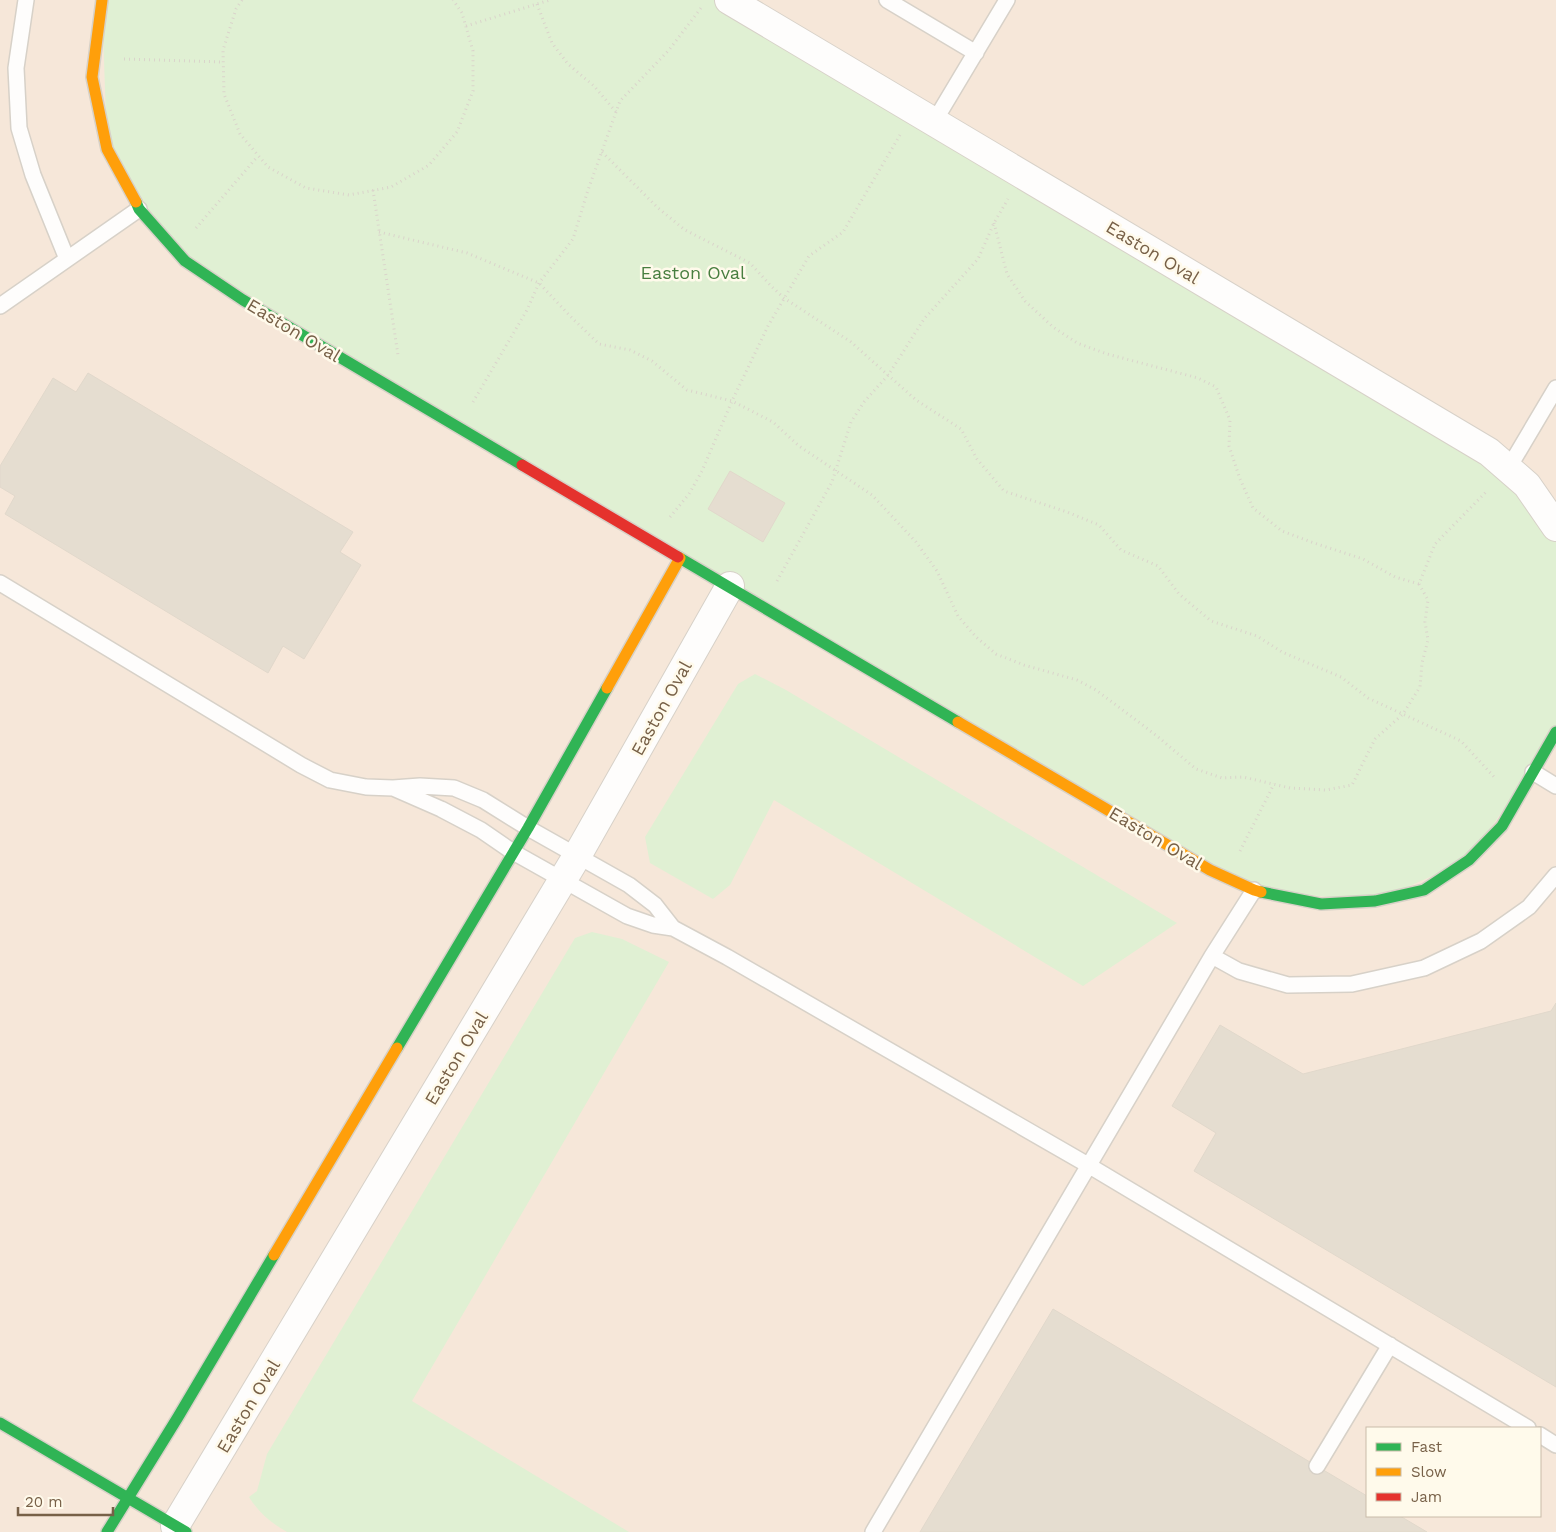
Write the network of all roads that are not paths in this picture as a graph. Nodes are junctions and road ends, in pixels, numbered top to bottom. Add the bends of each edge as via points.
1 (26, 0) edge
2 (102, 0) edge
3 (729, 0) edge
4 (887, 0) edge
5 (1007, 0) edge
6 (976, 53) junction
7 (924, 116) junction
8 (139, 209) junction
9 (67, 259) junction
10 (0, 306) edge
11 (1556, 388) edge
12 (1552, 406) edge
13 (1508, 469) junction
14 (1556, 528) edge
15 (680, 558) junction
16 (0, 583) edge
17 (730, 586) junction
18 (1556, 732) edge
19 (1533, 772) junction
20 (1556, 786) edge
21 (393, 788) junction
22 (528, 828) junction
23 (513, 852) junction
24 (577, 856) junction
25 (1556, 875) edge
26 (562, 880) junction
27 (1254, 890) junction
28 (673, 928) junction
29 (1212, 956) junction
30 (1088, 1165) junction
31 (1390, 1345) junction
32 (0, 1423) edge
33 (1526, 1427) edge
34 (1541, 1436) edge
35 (1556, 1445) edge
36 (1317, 1466) dead end
37 (127, 1498) junction
38 (178, 1530) edge
39 (106, 1532) edge
40 (873, 1532) edge

1 - 9 lane via 16,68 19,128 32,175
2 - 8 street, Easton Oval via 92,77 107,148
3 - 7 street, Easton Oval
4 - 6 lane
5 - 6 lane
6 - 7 lane
7 - 13 street, Easton Oval via 1489,452
8 - 9 lane
8 - 15 street, Easton Oval via 186,261 243,300
9 - 10 lane
11 - 12 lane
12 - 13 lane
13 - 14 street, Easton Oval via 1527,485
15 - 17 street, Easton Oval
15 - 22 street
16 - 21 lane via 301,765 330,780
17 - 24 street, Easton Oval
17 - 27 street, Easton Oval via 1201,865
18 - 19 street, Easton Oval
19 - 20 lane
19 - 27 street, Easton Oval via 1502,826 1469,860 1424,890 1376,901 1321,904
21 - 22 lane via 454,788 483,800
21 - 23 lane via 473,825
22 - 23 street
22 - 24 lane
23 - 26 lane
23 - 37 street
24 - 26 street, Easton Oval
24 - 28 lane via 655,905
25 - 29 lane via 1529,907 1481,941 1424,968 1352,984 1288,986 1239,972
26 - 28 lane via 627,916
26 - 38 street, Easton Oval via 218,1457
27 - 29 lane
28 - 30 lane
29 - 30 lane
30 - 31 lane
30 - 40 lane
31 - 33 lane
31 - 36 lane
32 - 37 street
34 - 35 lane
37 - 38 street
37 - 39 street

